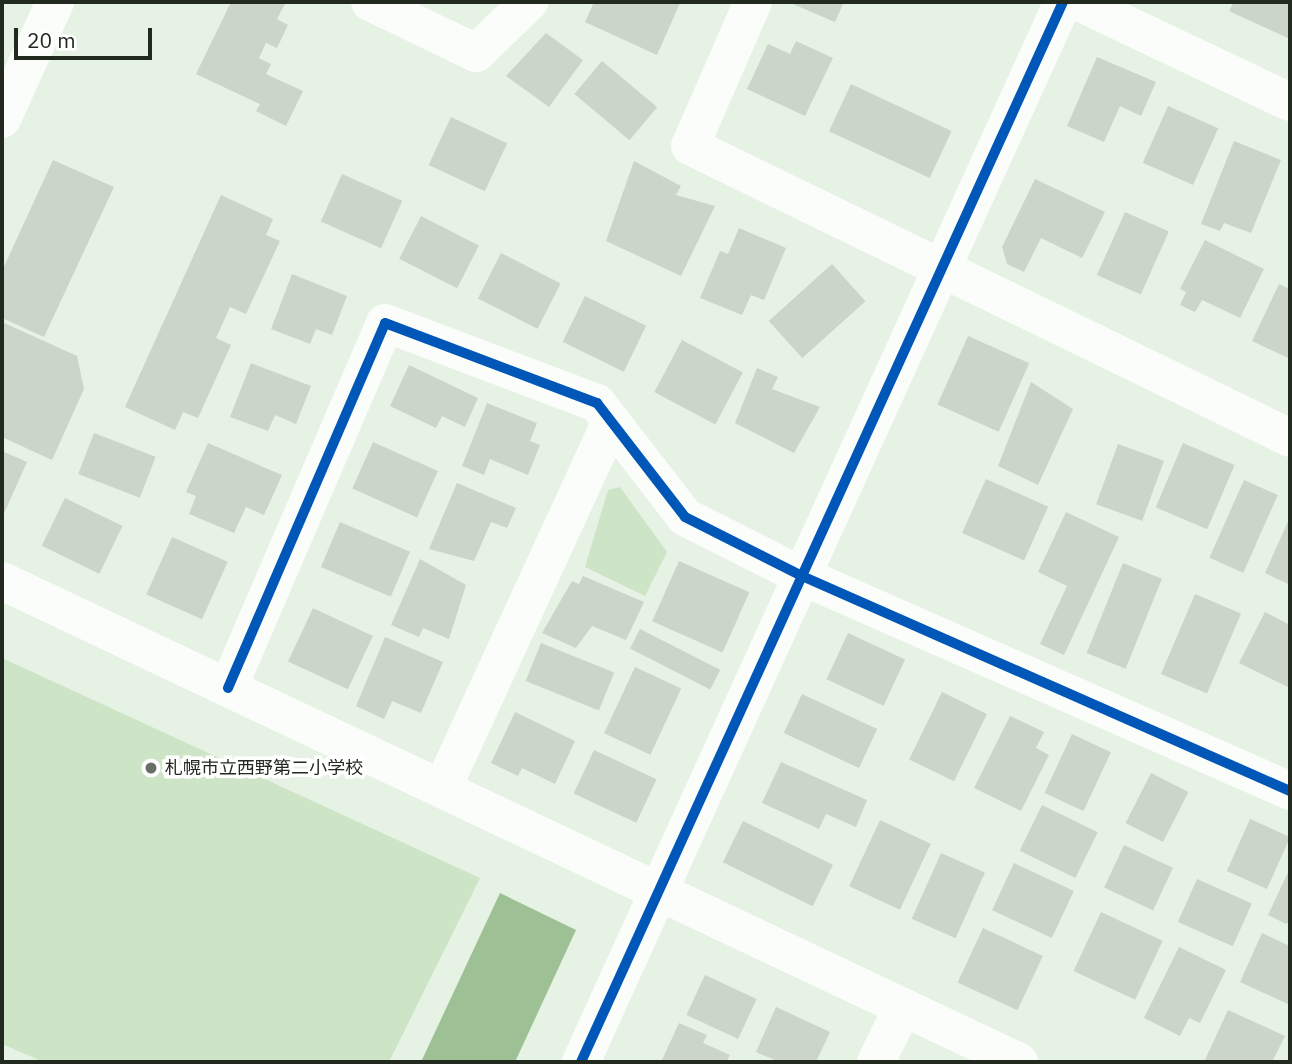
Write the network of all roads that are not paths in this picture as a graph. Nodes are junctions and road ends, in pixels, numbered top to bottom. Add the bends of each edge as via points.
1 (55, 2) edge
2 (370, 2) edge
3 (529, 2) edge
4 (753, 2) edge
5 (1063, 2) edge
6 (1079, 2) edge
7 (1290, 102) edge
8 (2, 119) edge
9 (943, 266) junction
10 (611, 421) junction
11 (1290, 438) edge
12 (802, 576) junction
13 (2, 581) edge
14 (228, 688) junction
15 (442, 789) junction
16 (1290, 791) edge
17 (658, 892) junction
18 (903, 1007) junction
19 (581, 1062) edge
20 (876, 1062) edge
21 (1019, 1062) edge

1 - 8 street
2 - 3 street via 477,53
4 - 9 street via 690,146
5 - 9 street
6 - 7 street
9 - 11 street
9 - 12 street
10 - 12 street via 685,517
10 - 14 street via 597,403 386,323
10 - 15 street
12 - 16 street
12 - 17 street
13 - 14 street
14 - 15 street
15 - 17 street
17 - 18 street
17 - 19 street
18 - 20 street
18 - 21 street

